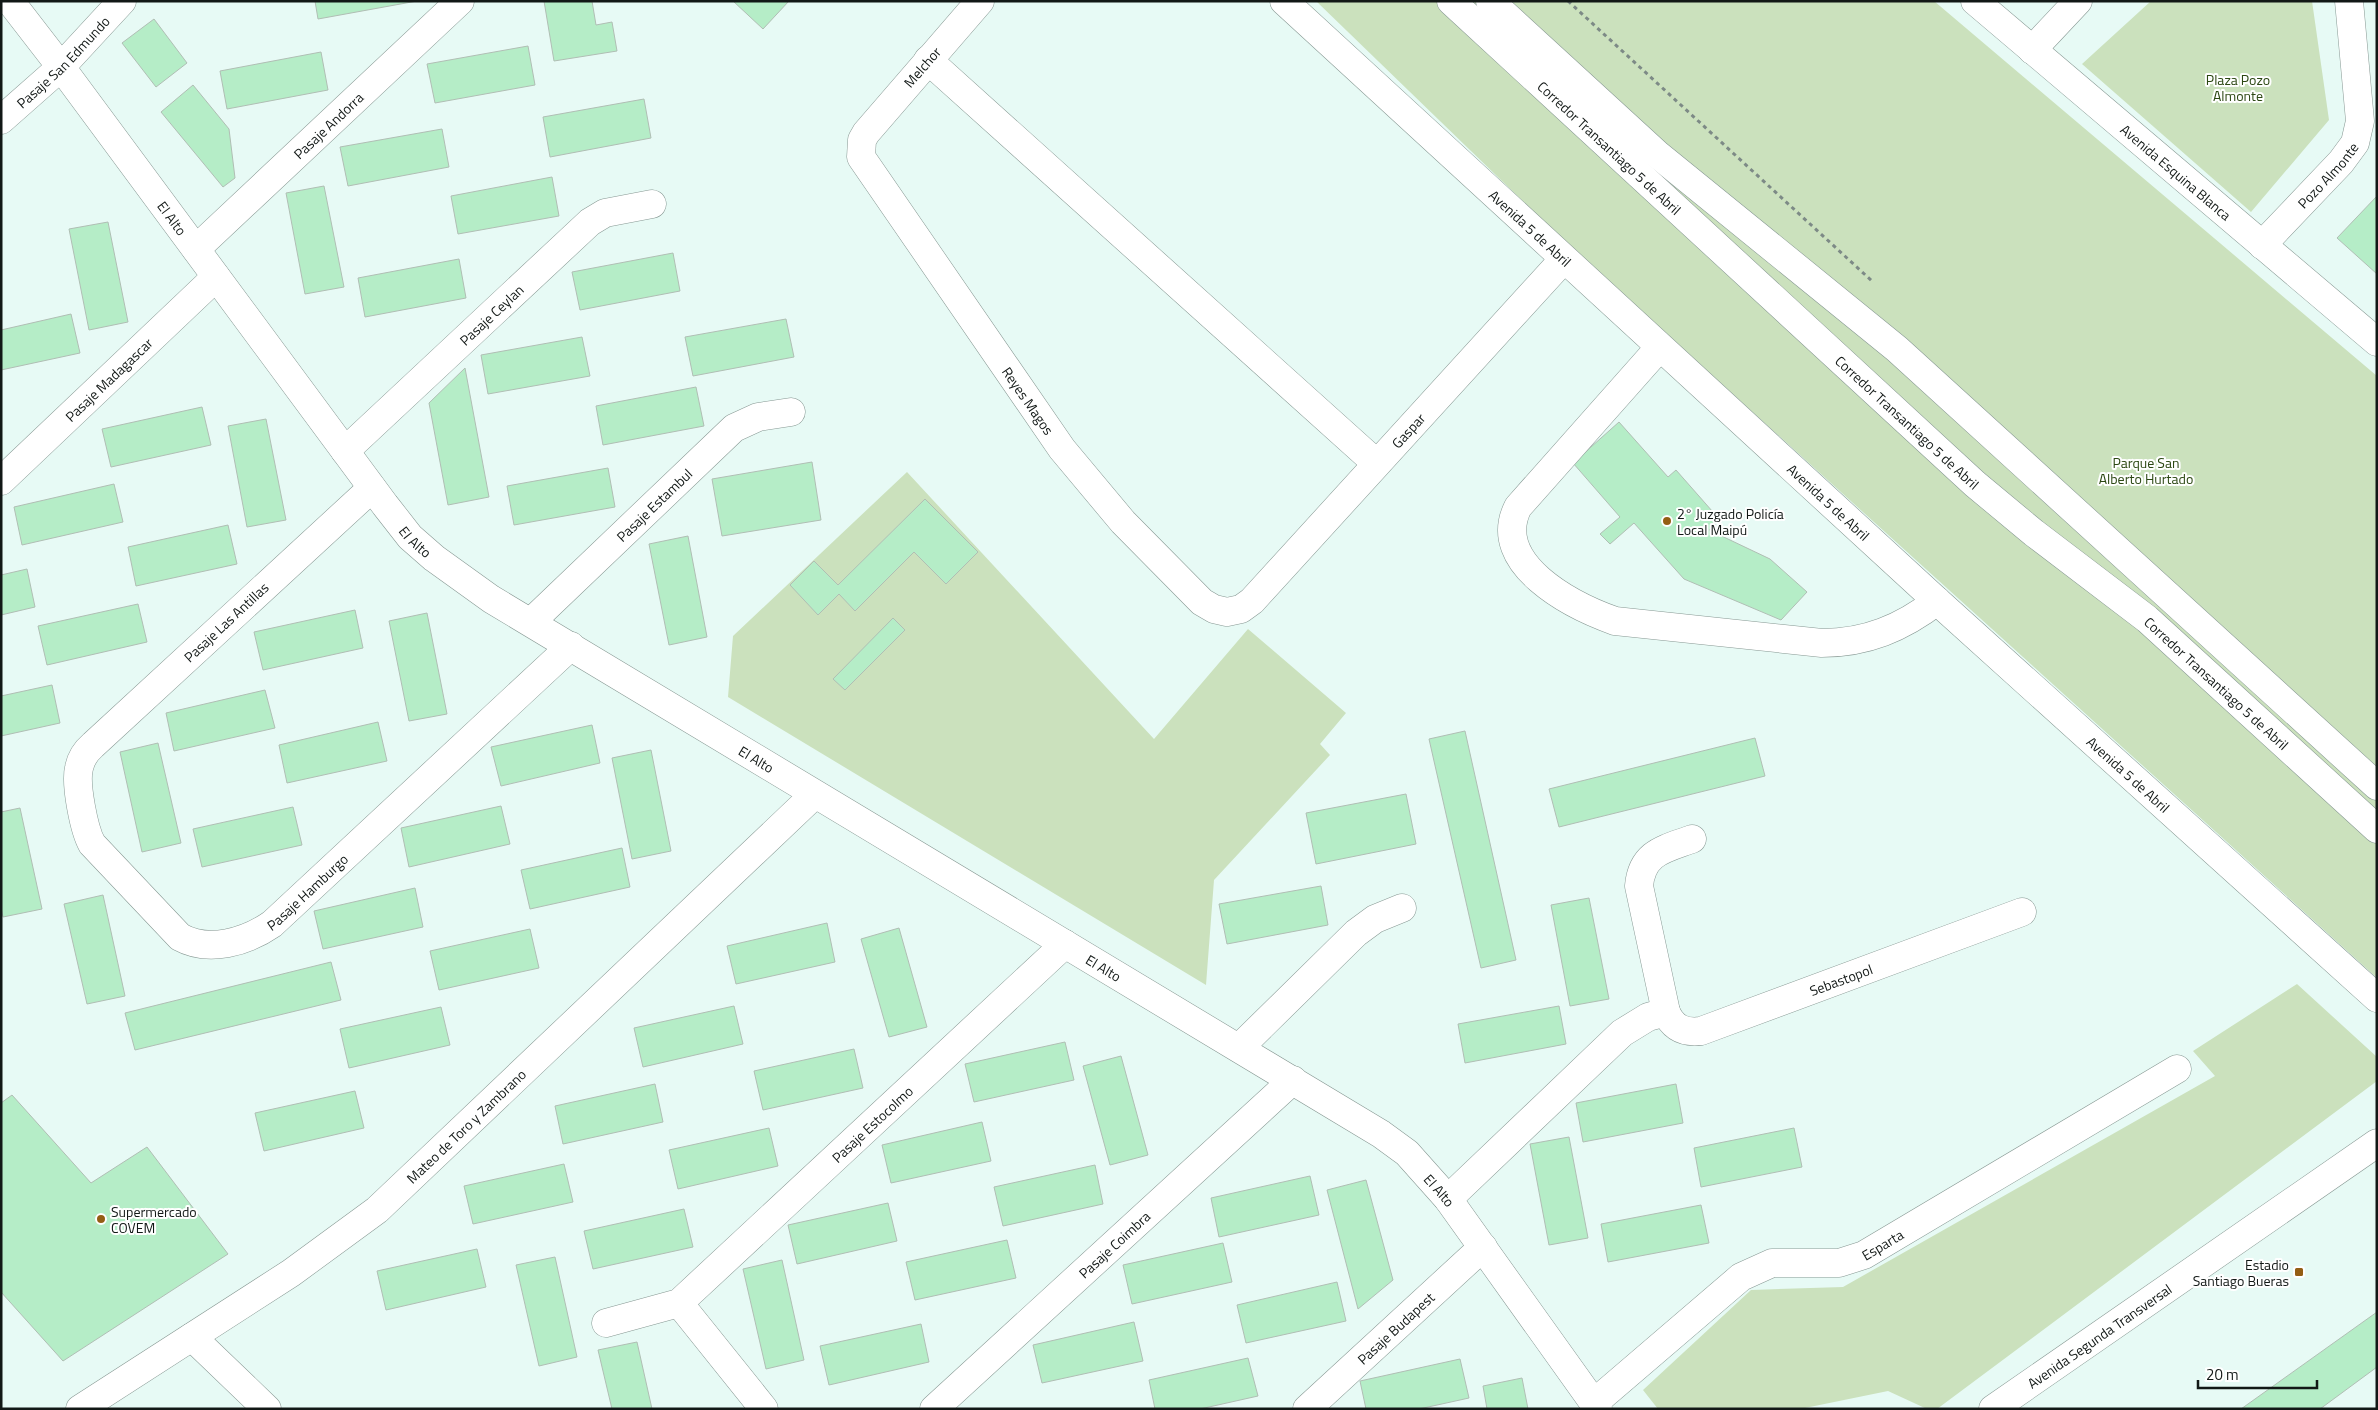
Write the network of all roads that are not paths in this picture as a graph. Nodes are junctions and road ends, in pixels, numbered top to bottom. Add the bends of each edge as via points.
1 (10, 1) edge
2 (122, 1) edge
3 (460, 1) edge
4 (980, 1) edge
5 (1284, 1) edge
6 (1450, 1) edge
7 (1490, 1) edge
8 (1975, 1) edge
9 (2078, 1) edge
10 (2349, 1) edge
11 (2032, 50) junction
12 (928, 60) junction
13 (61, 67) junction
14 (1, 120) edge
15 (866, 133) joint
16 (652, 204) dead end
17 (2262, 245) junction
18 (196, 249) junction
19 (1563, 260) junction
20 (216, 277) junction
21 (2377, 342) edge
22 (1659, 348) junction
23 (791, 412) dead end
24 (345, 451) junction
25 (1376, 463) junction
26 (1, 481) edge
27 (372, 488) junction
28 (1252, 601) joint
29 (1937, 601) junction
30 (531, 622) junction
31 (572, 646) junction
32 (81, 759) joint
33 (2377, 786) edge
34 (814, 795) junction
35 (2377, 829) edge
36 (1692, 840) dead end
37 (1402, 908) dead end
38 (2022, 912) dead end
39 (1065, 944) junction
40 (2377, 998) edge
41 (1666, 1012) junction
42 (1239, 1048) junction
43 (2177, 1069) dead end
44 (1293, 1080) junction
45 (2377, 1143) edge
46 (1448, 1199) junction
47 (1483, 1247) junction
48 (679, 1303) junction
49 (606, 1323) dead end
50 (192, 1336) junction
51 (1596, 1406) edge
52 (80, 1409) edge
53 (267, 1409) edge
54 (764, 1409) edge
55 (934, 1409) edge
56 (1307, 1409) edge
57 (1993, 1409) edge

1 - 13 street, El Alto
2 - 13 street, Pasaje San Edmundo
3 - 18 street, Pasaje Andorra
4 - 12 street, Melchor
5 - 19 street, Avenida 5 de Abril
6 - 35 street, Corredor Transantiago 5 de Abril via 1975,484 2034,534 2147,619
7 - 33 street, Corredor Transantiago 5 de Abril via 1657,154 1897,349
8 - 11 street, Avenida Esquina Blanca
9 - 11 street
10 - 17 street, Pozo Almonte via 2360,121 2355,142 2341,162
11 - 17 street, Avenida Esquina Blanca
12 - 15 street, Melchor
12 - 25 street
13 - 14 street, Pasaje San Edmundo
13 - 18 street, El Alto
15 - 28 street, Reyes Magos via 860,148 864,165 1068,456 1145,546 1202,602 1227,612
16 - 24 street, Pasaje Ceylan via 605,213 590,222
17 - 21 street, Avenida Esquina Blanca
18 - 20 street, El Alto
19 - 22 street, Avenida 5 de Abril
19 - 25 street, Gaspar
20 - 24 street, El Alto
20 - 26 street, Pasaje Madagascar
22 - 29 street, Avenida 5 de Abril
22 - 29 street via 1518,507 1513,517 1512,539 1517,551 1546,586 1589,612 1615,621 1822,643 1875,636 1917,616
23 - 30 street, Pasaje Estambul via 758,417 734,428
24 - 27 street, El Alto
25 - 28 street, Gaspar
27 - 30 street, El Alto via 410,537 434,558 491,599
27 - 32 street, Pasaje Las Antillas
29 - 40 street, Avenida 5 de Abril
30 - 31 street, El Alto
31 - 32 street, Pasaje Hamburgo via 272,924 233,942 203,944 180,937 92,844 84,826 78,774
31 - 34 street, El Alto
34 - 39 street, El Alto
34 - 50 street, Mateo de Toro y Zambrano via 377,1210 291,1273
36 - 41 street, Sebastopol via 1651,856 1640,876 1639,886
37 - 42 street via 1375,919 1356,933
38 - 41 street, Sebastopol via 1701,1031 1689,1033 1679,1029 1670,1022
39 - 42 street, El Alto
39 - 48 street, Pasaje Estocolmo
41 - 46 street via 1648,1017 1622,1033
42 - 44 street, El Alto
43 - 51 street, Esparta via 1864,1255 1839,1263 1772,1263 1741,1276
44 - 46 street, El Alto via 1381,1134 1407,1154
44 - 55 street, Pasaje Coimbra
45 - 57 street, Avenida Segunda Transversal
46 - 47 street, El Alto
47 - 51 street, El Alto
47 - 56 street, Pasaje Budapest
48 - 49 street, Pasaje Estocolmo
48 - 54 street
50 - 52 street, Mateo de Toro y Zambrano
50 - 53 street

